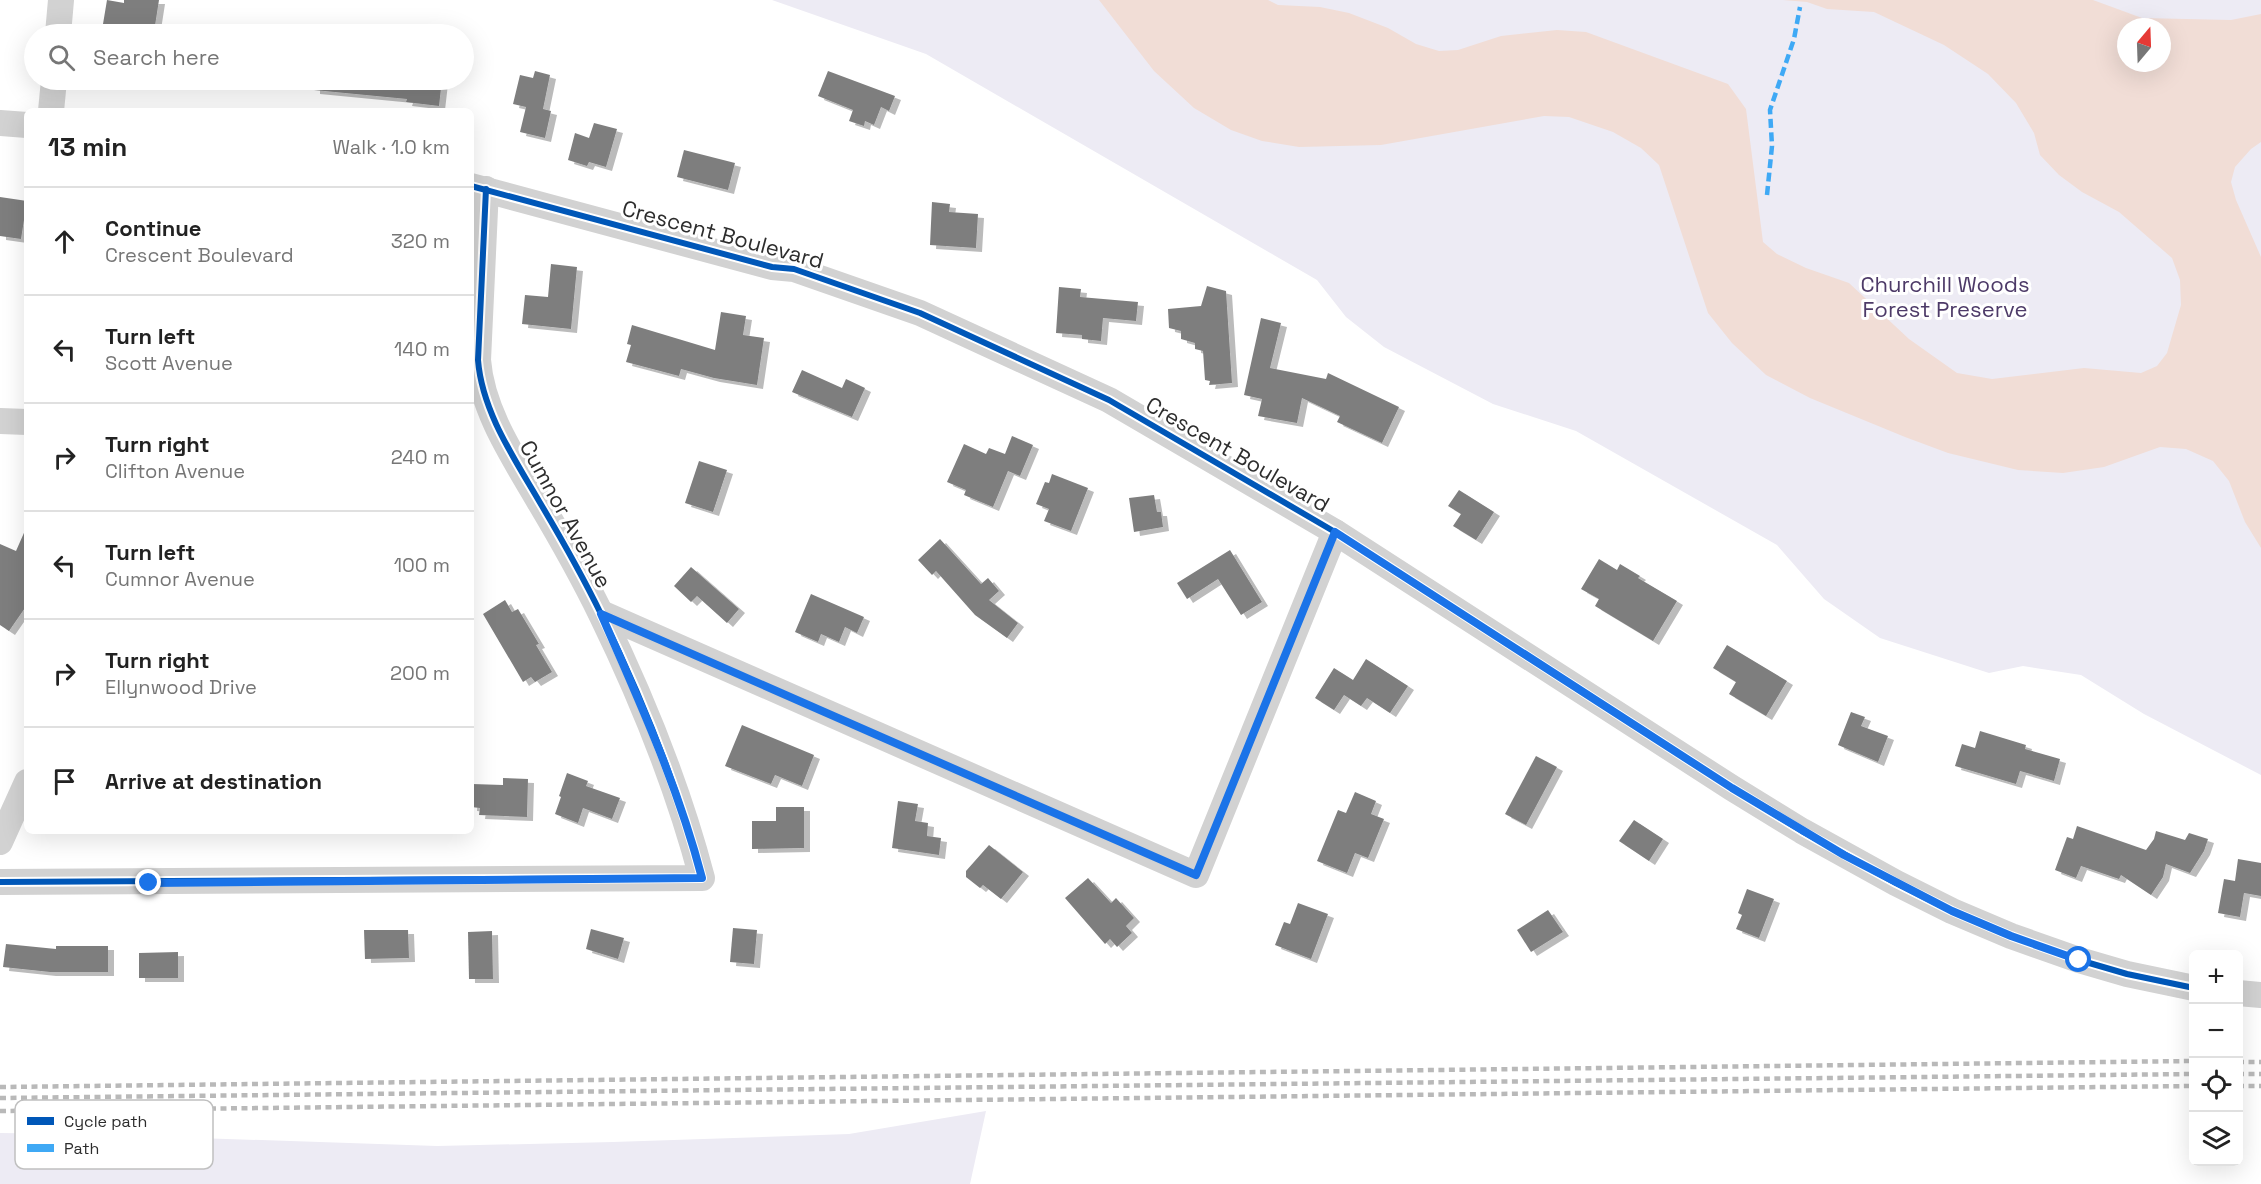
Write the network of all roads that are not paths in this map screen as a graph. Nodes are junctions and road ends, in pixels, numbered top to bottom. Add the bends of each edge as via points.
1 (61, 0) edge
2 (59, 24) edge
3 (53, 90) edge
4 (51, 108) edge
5 (0, 123) edge
6 (24, 125) edge
7 (479, 188) edge
8 (0, 421) edge
9 (24, 422) edge
10 (1335, 532) junction
11 (601, 614) junction
12 (24, 789) edge
13 (0, 842) edge
14 (0, 882) edge
15 (2189, 987) edge
16 (2243, 993) edge
17 (2261, 995) edge

1 - 2 street
3 - 4 street
5 - 6 street
7 - 10 street, Crescent Boulevard via 772,267 794,269 920,314 1109,400
7 - 11 street, Cumnor Avenue via 478,360 482,382 506,442
8 - 9 street
10 - 11 street via 1196,875
10 - 15 street, Crescent Boulevard via 1732,788 1896,883 1982,923 2079,960
11 - 14 street, Cumnor Avenue via 661,751 689,827 702,878
12 - 13 street
16 - 17 street

